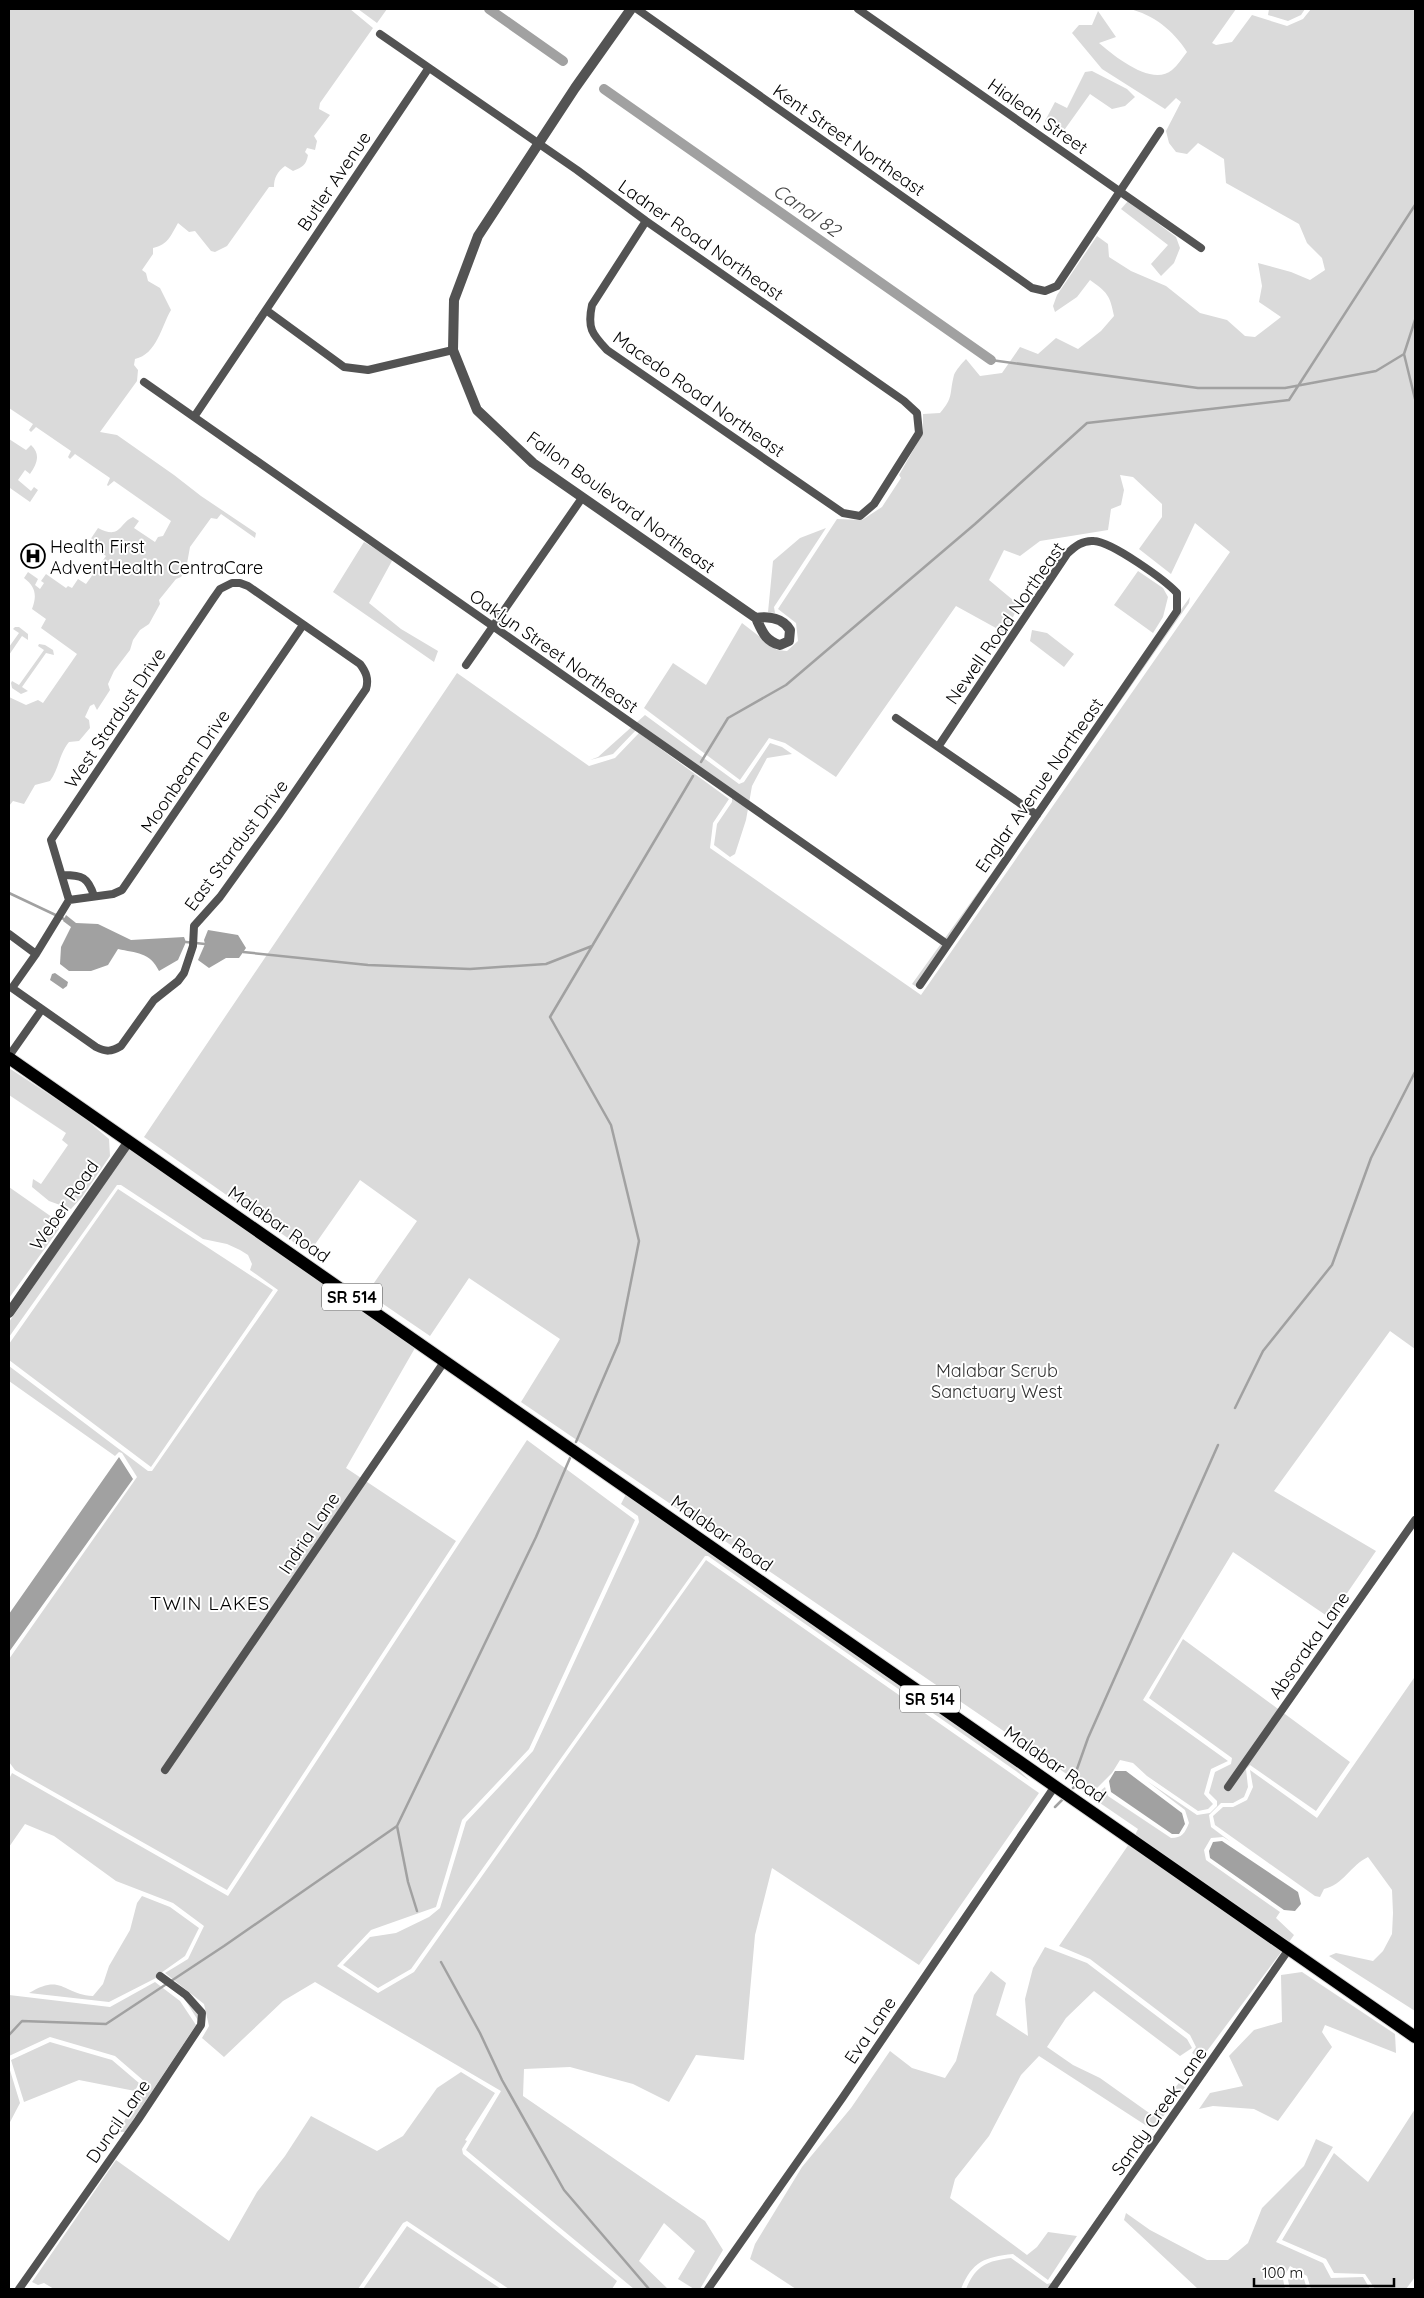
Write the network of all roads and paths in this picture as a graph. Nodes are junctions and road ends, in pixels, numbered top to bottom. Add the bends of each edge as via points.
1 (631, 9) edge
2 (637, 9) edge
3 (858, 9) edge
4 (380, 34) dead end
5 (428, 69) junction
6 (1160, 131) dead end
7 (538, 143) junction
8 (1121, 192) junction
9 (646, 221) junction
10 (1201, 248) dead end
11 (266, 310) junction
12 (453, 350) junction
13 (144, 382) dead end
14 (194, 417) junction
15 (582, 498) junction
16 (874, 504) joint
17 (1178, 601) joint
18 (756, 618) dead end
19 (303, 625) junction
20 (494, 626) junction
21 (466, 665) dead end
22 (896, 718) dead end
23 (938, 746) junction
24 (1037, 815) junction
25 (62, 875) junction
26 (94, 896) junction
27 (69, 900) junction
28 (9, 934) edge
29 (947, 944) junction
30 (36, 954) junction
31 (920, 985) dead end
32 (42, 1009) junction
33 (9, 1057) edge
34 (129, 1141) junction
35 (9, 1313) edge
36 (444, 1362) junction
37 (1415, 1520) edge
38 (166, 1770) dead end
39 (1055, 1786) junction
40 (1228, 1787) dead end
41 (1289, 1949) junction
42 (160, 1976) dead end
43 (1415, 2037) edge
44 (19, 2289) edge
45 (708, 2289) edge
46 (1052, 2289) edge

1 - 7 street, Fallon Boulevard Northeast
2 - 8 street, Kent Street Northeast via 1032,288 1045,291 1057,286
3 - 8 street, Hialeah Street
4 - 5 street, Ladner Road Northeast
5 - 7 street, Ladner Road Northeast
5 - 11 street, Butler Avenue
6 - 8 street
7 - 9 street, Ladner Road Northeast
7 - 12 street, Fallon Boulevard Northeast via 478,236 454,300
8 - 10 street, Hialeah Street
9 - 16 street, Ladner Road Northeast via 917,413 919,433
9 - 16 street, Macedo Road Northeast via 592,305 589,318 594,337 607,350 843,513 860,516
11 - 12 street via 344,367 368,370
11 - 14 street, Butler Avenue
12 - 15 street, Fallon Boulevard Northeast via 477,410 533,463
13 - 14 street, Oaklyn Street Northeast
14 - 20 street, Oaklyn Street Northeast
15 - 18 street, Fallon Boulevard Northeast
15 - 20 street
17 - 23 street, Newell Road Northeast via 1172,588 1117,550 1096,541 1077,545 1067,554
17 - 24 street, Englar Avenue Northeast via 1177,611
19 - 25 street, West Stardust Drive via 248,586 232,583 220,590 50,840
19 - 26 street, Moonbeam Drive via 122,890
19 - 32 street, East Stardust Drive via 360,664 367,677 366,688 220,897 194,926 193,946 184,973 154,1000 126,1040 112,1051 96,1047
20 - 21 street
20 - 29 street, Oaklyn Street Northeast
22 - 23 street
23 - 24 street
24 - 29 street, Englar Avenue Northeast
25 - 26 street via 79,875 86,880
25 - 27 street, West Stardust Drive
26 - 27 street, Moonbeam Drive
27 - 30 street
28 - 30 street
29 - 31 street, Englar Avenue Northeast
30 - 32 street via 12,988
32 - 33 street
33 - 34 main road, Malabar Road / SR 514
34 - 35 street, Weber Road
34 - 36 main road, Malabar Road / SR 514
36 - 38 street, Indria Lane
36 - 39 main road, Malabar Road / SR 514
37 - 40 street, Absoraka Lane
39 - 41 main road, Malabar Road / SR 514
39 - 45 street, Eva Lane
41 - 43 main road, Malabar Road / SR 514
41 - 46 street, Sandy Creek Lane
42 - 44 street, Duncil Lane via 202,2012 201,2025

